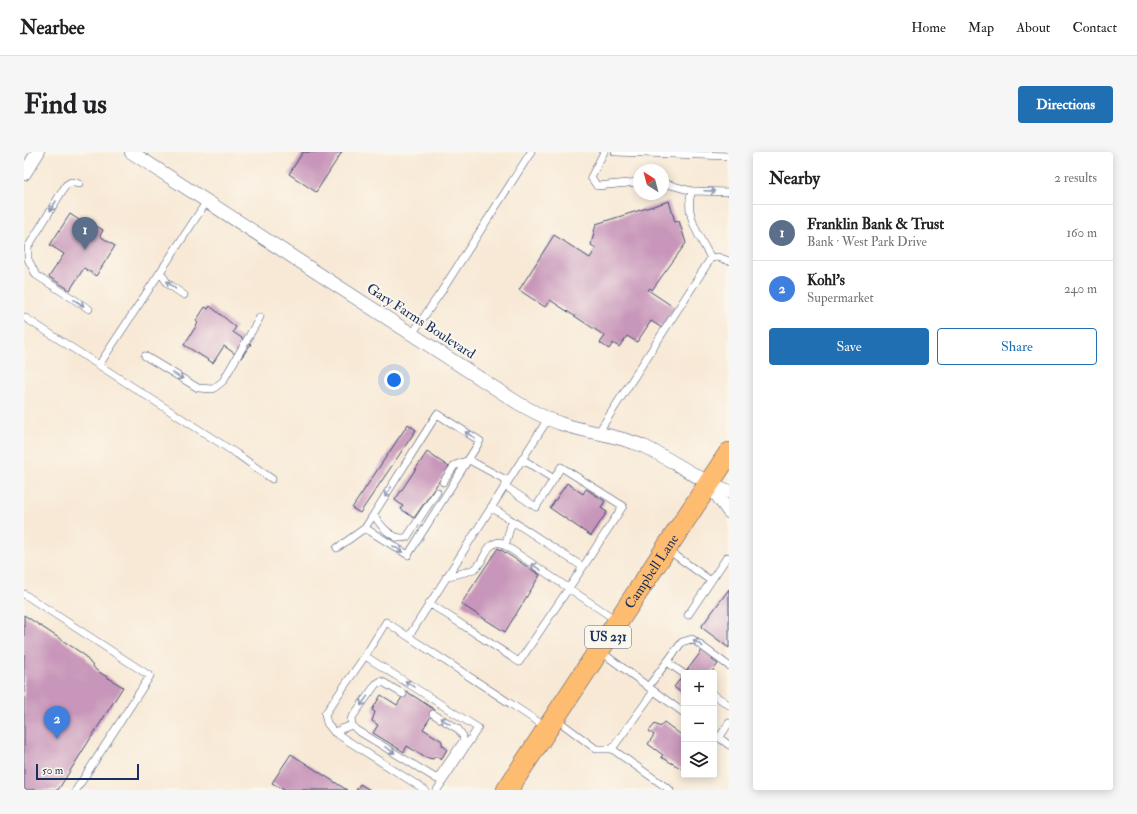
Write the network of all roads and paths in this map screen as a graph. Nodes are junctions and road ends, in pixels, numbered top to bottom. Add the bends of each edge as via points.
1 (38, 152) edge
2 (131, 152) edge
3 (531, 152) edge
4 (604, 152) edge
5 (616, 152) edge
6 (729, 156) edge
7 (24, 174) edge
8 (633, 183) edge
9 (79, 184) dead end
10 (669, 184) edge
11 (692, 191) junction
12 (729, 192) edge
13 (207, 201) junction
14 (711, 258) junction
15 (729, 261) edge
16 (160, 272) junction
17 (184, 295) dead end
18 (89, 309) dead end
19 (24, 317) edge
20 (260, 317) dead end
21 (412, 334) junction
22 (145, 356) dead end
23 (99, 365) junction
24 (548, 419) junction
25 (598, 433) junction
26 (729, 453) edge
27 (522, 459) junction
28 (469, 460) junction
29 (554, 479) junction
30 (272, 480) dead end
31 (443, 482) dead end
32 (506, 484) junction
33 (709, 484) junction
34 (729, 491) edge
35 (437, 492) dead end
36 (492, 507) junction
37 (729, 512) edge
38 (374, 515) junction
39 (512, 520) junction
40 (365, 528) junction
41 (505, 546) junction
42 (337, 548) dead end
43 (666, 549) junction
44 (729, 558) edge
45 (583, 567) junction
46 (446, 577) junction
47 (711, 581) junction
48 (568, 588) junction
49 (24, 594) edge
50 (429, 603) junction
51 (688, 616) dead end
52 (618, 622) junction
53 (409, 636) junction
54 (599, 650) junction
55 (365, 656) junction
56 (667, 662) junction
57 (729, 666) edge
58 (681, 672) edge
59 (648, 687) junction
60 (654, 692) junction
61 (404, 694) dead end
62 (717, 697) edge
63 (729, 705) edge
64 (681, 711) edge
65 (433, 714) dead end
66 (551, 723) junction
67 (729, 723) edge
68 (352, 725) junction
69 (334, 732) junction
70 (717, 735) edge
71 (717, 737) edge
72 (729, 745) edge
73 (612, 749) junction
74 (441, 789) edge
75 (76, 790) edge
76 (425, 790) edge
77 (508, 790) edge
78 (670, 790) edge

1 - 7 street
2 - 13 street, Gary Farms Boulevard
3 - 21 lane
4 - 8 lane via 591,177 597,186
5 - 6 lane
9 -> 18 lane via 70,182 66,185 28,247 28,259 36,275
10 - 11 lane
11 -> 12 lane
11 - 14 lane via 689,198 691,215
13 - 16 lane
13 - 21 street, Gary Farms Boulevard
14 - 15 lane via 718,257
14 - 25 lane
17 -> 16 lane via 168,284
16 - 23 lane
19 - 23 lane
22 -> 20 lane via 198,388 213,389 223,381
21 - 24 street, Gary Farms Boulevard via 518,403
23 - 30 lane via 238,454
24 - 25 street, Gary Farms Boulevard
24 - 27 lane
25 - 33 street, Gary Farms Boulevard via 645,447
26 - 33 main road, Campbell Lane / US 231
27 - 29 lane
27 - 32 lane
28 - 31 lane via 455,465
28 - 32 lane
28 -> 38 lane via 480,441 438,414
40 -> 28 lane via 408,555
29 - 32 lane via 536,507
29 - 45 lane via 561,467 623,506
32 - 36 lane
33 - 34 street
33 - 37 street
33 - 43 main road, Campbell Lane / US 231
35 - 38 lane via 407,537 401,539 381,526
36 - 39 lane
36 - 46 lane
38 - 40 lane
39 - 41 lane
39 - 45 lane
40 - 42 lane
41 - 46 lane via 500,542 494,543 477,567
48 -> 41 lane
43 - 47 lane
43 - 52 main road, Campbell Lane / US 231
44 - 47 lane via 727,557
45 - 48 lane
46 - 50 lane
47 - 51 lane
48 - 50 lane via 518,662
48 - 52 lane
49 - 75 lane via 150,676
50 - 53 lane
52 - 54 main road, Campbell Lane / US 231
53 - 55 lane via 386,622
53 - 66 lane
54 - 59 lane
54 - 66 main road, Campbell Lane / US 231
55 - 69 lane via 324,714
74 -> 55 lane via 478,728
57 -> 56 lane via 692,638 682,642
56 - 58 lane
56 - 59 lane
59 - 60 lane
60 - 64 lane
60 - 73 lane
61 -> 68 lane via 381,681 376,684 351,719
62 - 63 lane
68 -> 65 lane via 437,779 463,741 463,736 458,729
66 - 73 lane via 596,749
66 - 77 main road, Campbell Lane / US 231
67 - 70 lane
68 - 69 lane
69 - 76 lane
71 - 72 lane
73 - 78 lane

